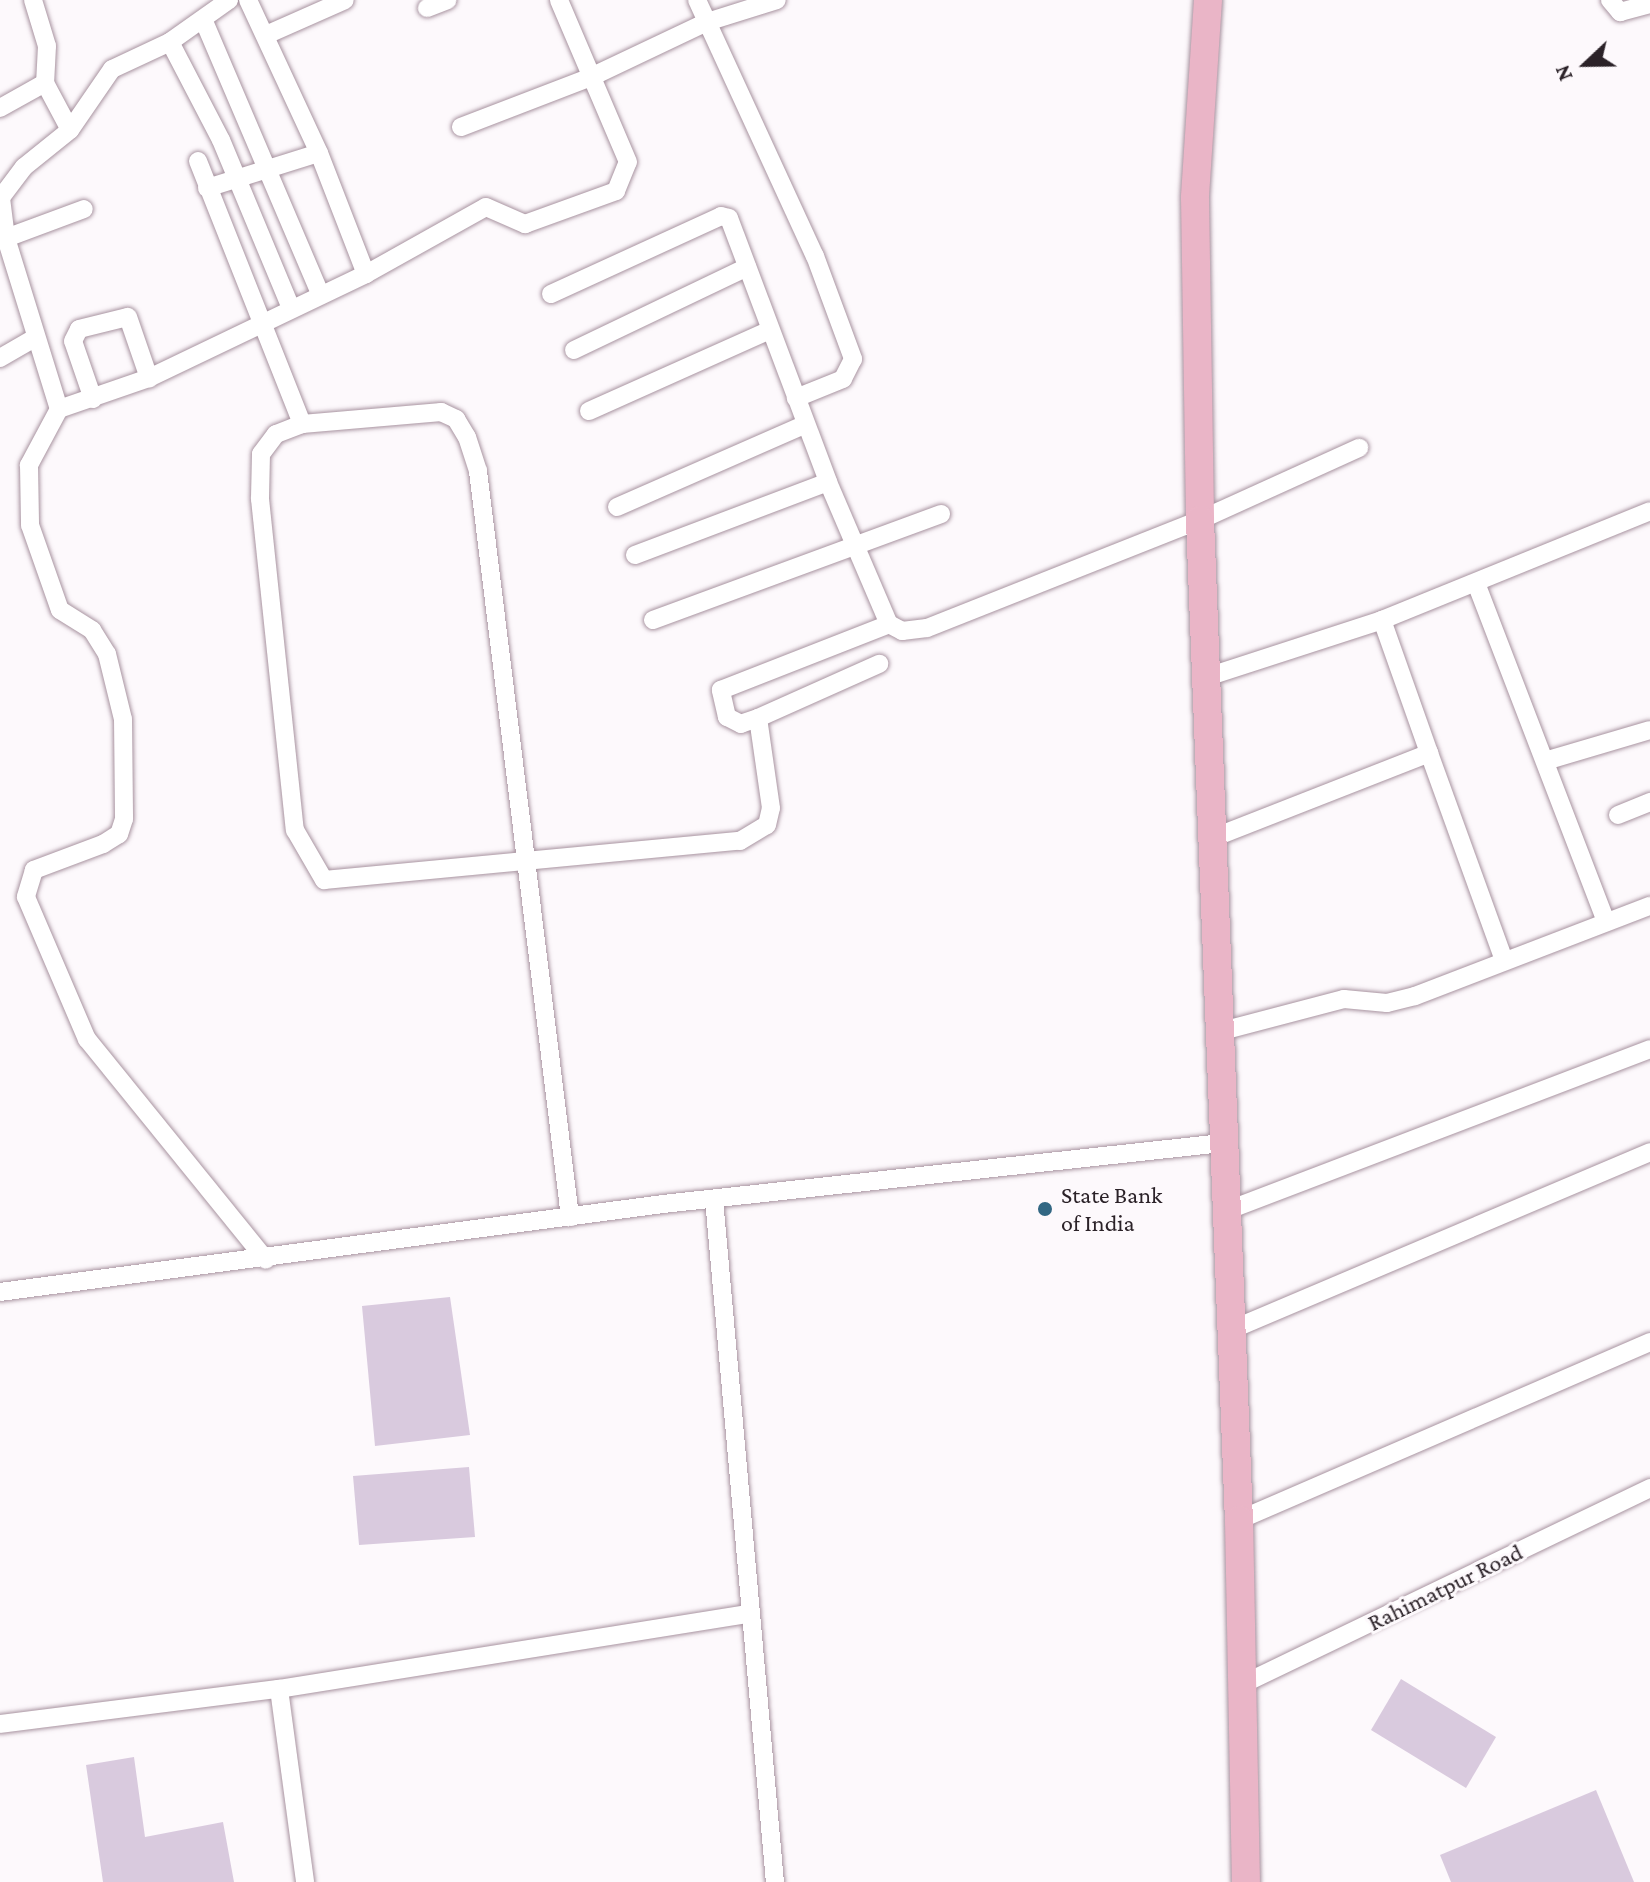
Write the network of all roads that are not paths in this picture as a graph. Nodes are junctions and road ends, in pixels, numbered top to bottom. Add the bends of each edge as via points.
1 (33, 0) edge
2 (229, 0) edge
3 (248, 0) edge
4 (345, 0) edge
5 (448, 0) edge
6 (559, 0) edge
7 (697, 0) edge
8 (777, 0) edge
9 (1208, 0) edge
10 (1610, 0) edge
11 (1650, 4) edge
12 (427, 8) dead end
13 (203, 19) junction
14 (707, 22) junction
15 (266, 35) junction
16 (170, 42) junction
17 (591, 77) junction
18 (45, 83) junction
19 (0, 108) edge
20 (461, 127) dead end
21 (70, 130) junction
22 (319, 153) junction
23 (198, 161) dead end
24 (265, 171) junction
25 (238, 179) junction
26 (207, 188) junction
27 (1, 199) edge
28 (84, 209) dead end
29 (6, 238) junction
30 (747, 267) junction
31 (366, 274) junction
32 (551, 294) dead end
33 (321, 295) junction
34 (291, 308) junction
35 (261, 323) junction
36 (770, 330) junction
37 (34, 338) junction
38 (574, 350) dead end
39 (0, 358) edge
40 (149, 378) junction
41 (796, 398) junction
42 (93, 399) junction
43 (59, 409) junction
44 (589, 411) dead end
45 (302, 424) junction
46 (806, 424) junction
47 (1359, 448) dead end
48 (828, 482) junction
49 (617, 507) dead end
50 (1650, 511) edge
51 (941, 514) dead end
52 (1200, 520) junction
53 (853, 547) junction
54 (635, 555) dead end
55 (1476, 583) junction
56 (653, 620) dead end
57 (1382, 620) junction
58 (889, 624) junction
59 (879, 664) dead end
60 (1207, 677) junction
61 (758, 718) junction
62 (1650, 730) edge
63 (1429, 753) junction
64 (1545, 761) junction
65 (1650, 802) edge
66 (1618, 815) dead end
67 (1215, 837) junction
68 (527, 863) junction
69 (1650, 906) edge
70 (1606, 922) junction
71 (1504, 960) junction
72 (1222, 1031) junction
73 (1650, 1049) edge
74 (1223, 1143) junction
75 (1650, 1152) edge
76 (714, 1199) junction
77 (1226, 1211) junction
78 (570, 1217) junction
79 (266, 1260) junction
80 (0, 1292) edge
81 (1231, 1330) junction
82 (1650, 1342) edge
83 (1650, 1488) edge
84 (1239, 1520) junction
85 (747, 1614) junction
86 (1241, 1685) junction
87 (279, 1689) junction
88 (0, 1724) edge
89 (305, 1882) edge
90 (775, 1882) edge
91 (1246, 1882) edge

1 - 18 street via 47,46
2 - 13 street
3 - 15 street
4 - 15 street
5 - 12 street
6 - 17 street
7 - 14 street
8 - 14 street
9 - 52 main road via 1195,198
10 - 11 street via 1620,12
13 - 16 street
13 - 24 street
14 - 17 street
14 - 41 street via 815,256 853,359 843,379
15 - 22 street
16 - 21 street via 112,69
16 - 25 street
17 - 20 street
17 - 31 street via 628,162 626,180 616,191 525,224 486,207
18 - 19 street
18 - 21 street
21 - 27 street via 24,167
22 - 24 street
22 - 31 street
23 - 26 street
24 - 25 street
24 - 33 street
25 - 26 street
25 - 34 street
26 - 35 street
27 - 29 street
28 - 29 street
29 - 37 street
30 - 32 street via 729,218 721,216
30 - 36 street
30 - 38 street
31 - 33 street
33 - 34 street
34 - 35 street
35 - 40 street
35 - 45 street
36 - 41 street
36 - 44 street
37 - 39 street
37 - 43 street
40 - 42 street
40 - 42 street via 128,317 79,329 73,341
41 - 46 street
42 - 43 street
43 - 79 street via 29,465 30,525 60,610 92,630 107,654 123,719 124,819 119,834 103,844 34,870 26,897 87,1039
45 - 68 street via 441,412 467,437 478,471
45 - 68 street via 276,434 261,454 260,499 295,830 310,863 324,880 344,882
46 - 48 street
46 - 49 street
47 - 52 street
48 - 53 street
48 - 54 street
50 - 55 street
51 - 53 street
52 - 58 street via 927,628 902,631
52 - 60 main road
53 - 56 street
53 - 58 street
55 - 57 street
55 - 64 street
57 - 60 street
57 - 63 street
58 - 61 street via 725,685 720,695 727,717 741,724
59 - 61 street
60 - 67 main road
61 - 68 street via 771,808 767,825 755,835
62 - 64 street
63 - 67 street
63 - 71 street
64 - 70 street
65 - 66 street
67 - 72 main road
68 - 78 street
69 - 70 street
70 - 71 street
71 - 72 street via 1401,1000 1344,999
72 - 74 main road
73 - 77 street
74 - 76 street
74 - 77 main road
75 - 81 street
76 - 78 street
76 - 85 street
77 - 81 main road
78 - 79 street
79 - 80 street
81 - 84 main road
82 - 84 street
83 - 86 street, Rahimatpur Road
84 - 86 main road
85 - 87 street
85 - 90 street
86 - 91 main road
87 - 88 street
87 - 89 street

